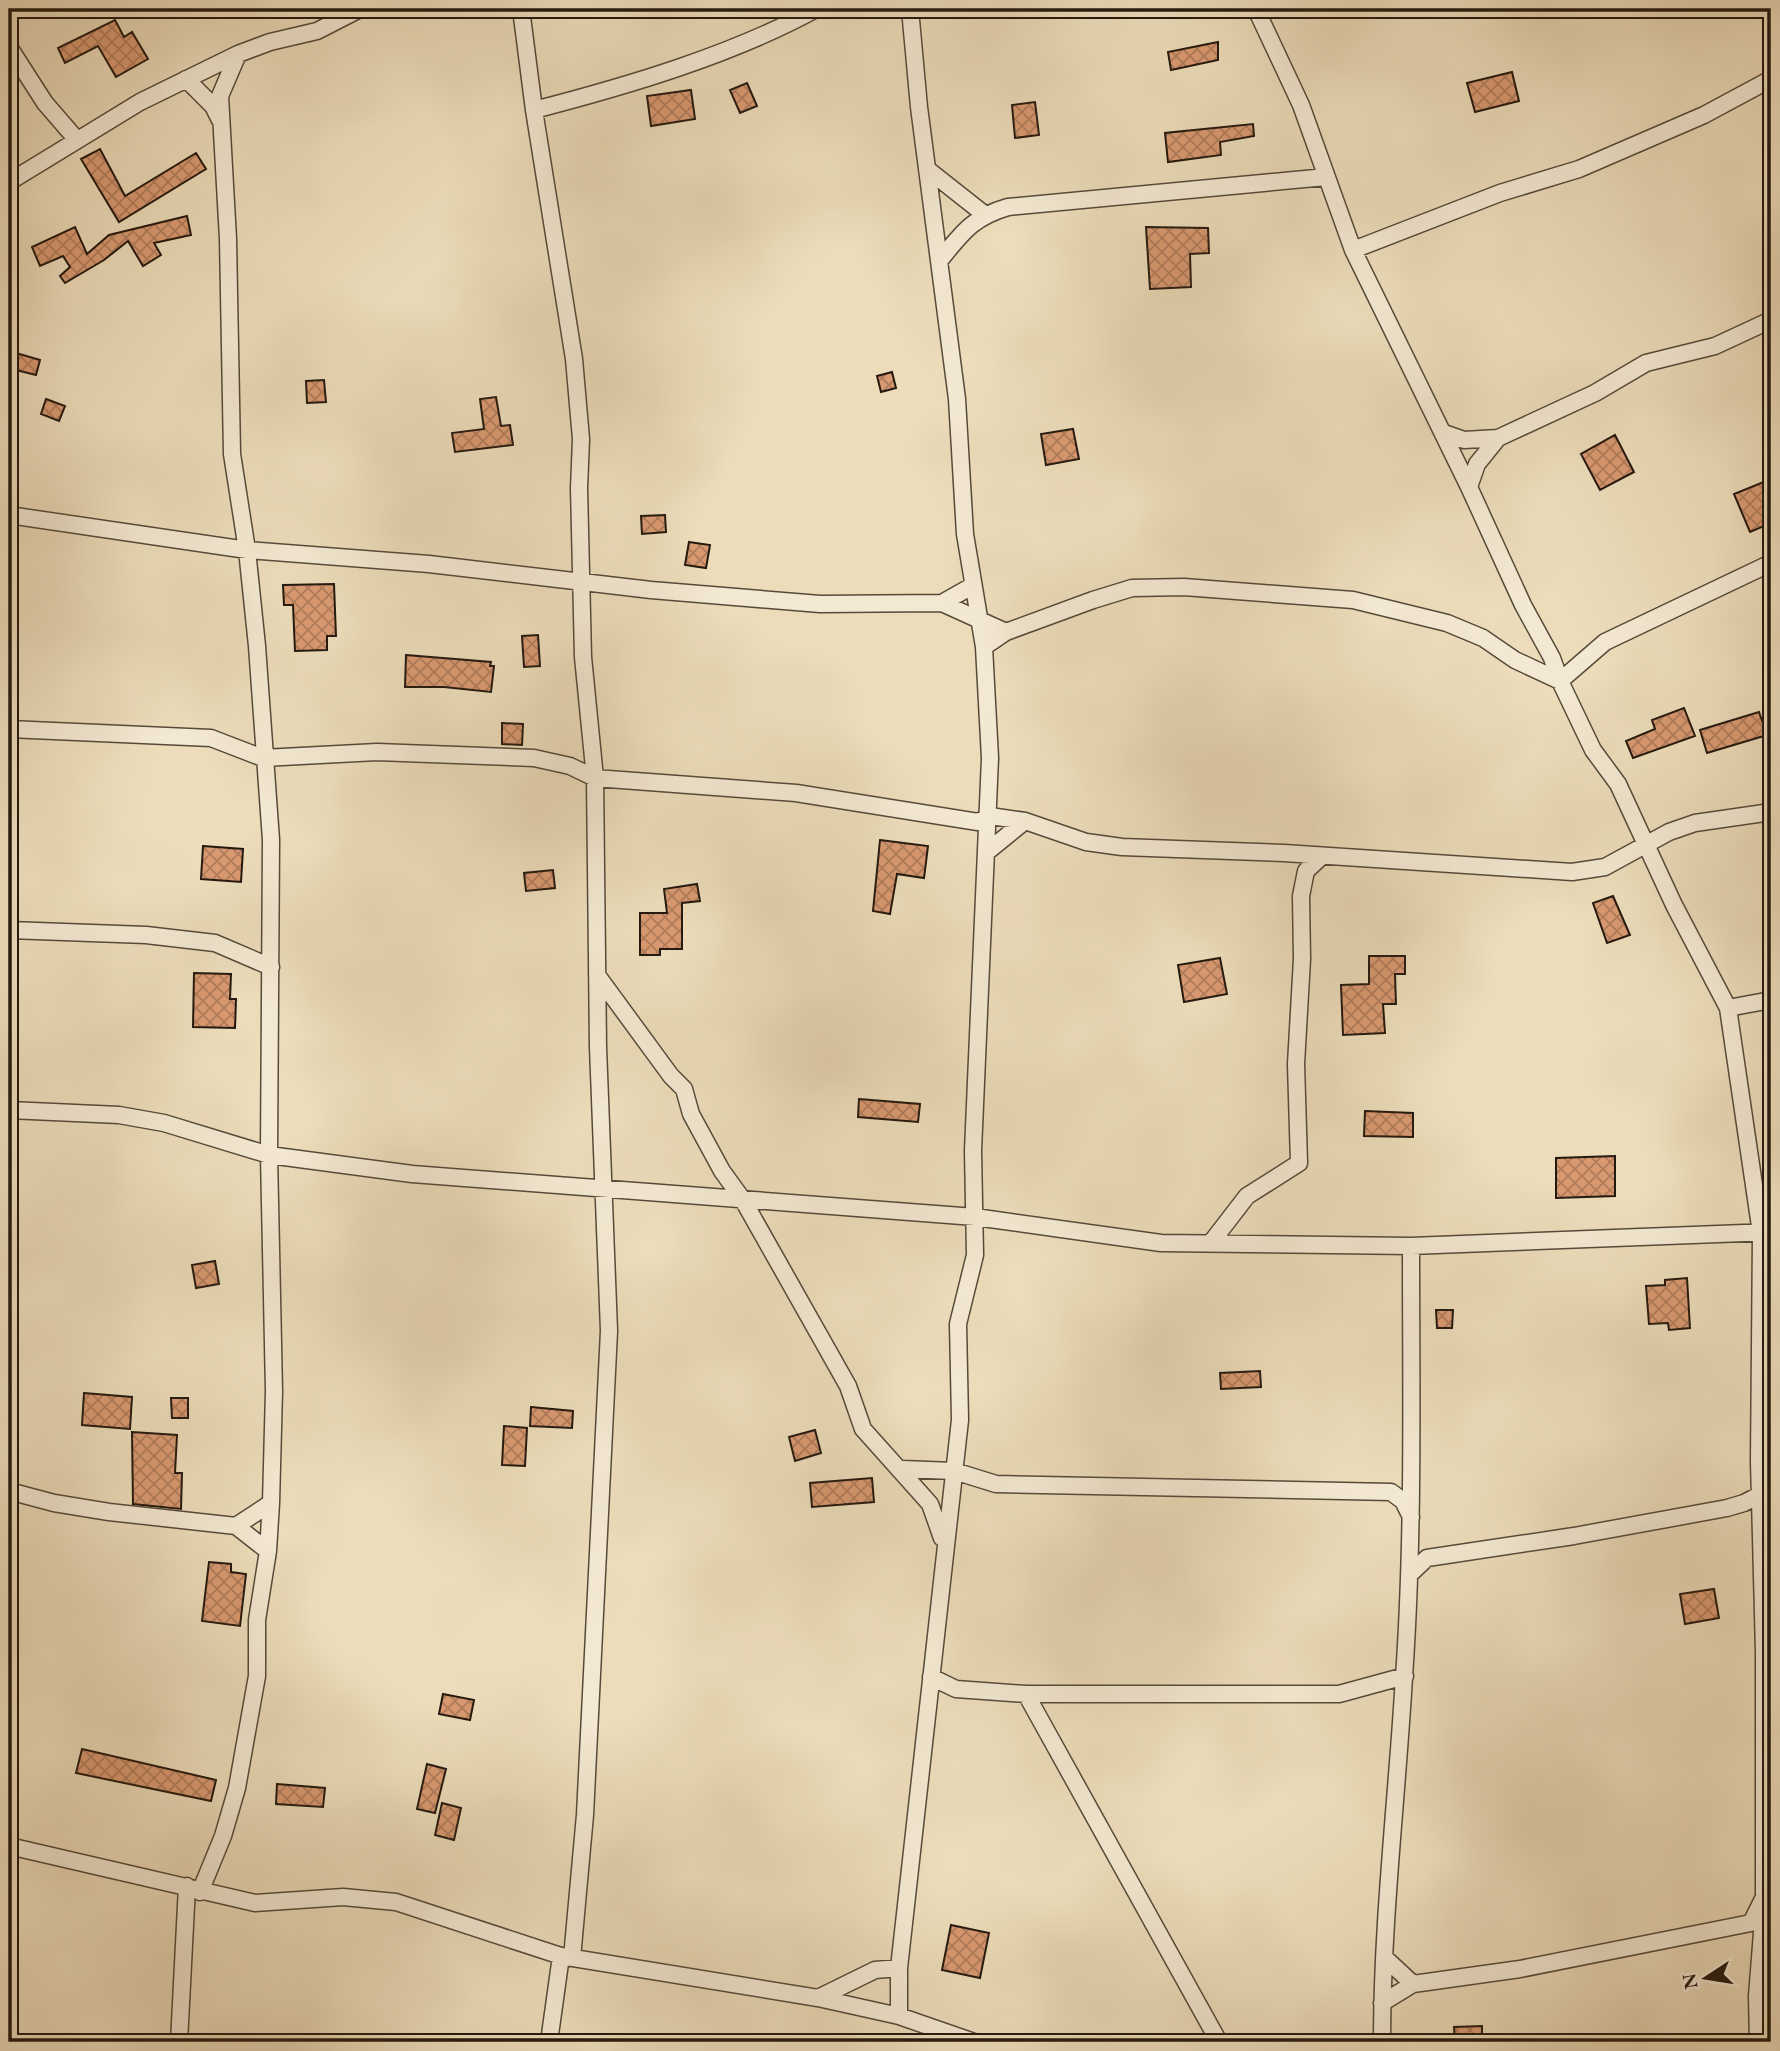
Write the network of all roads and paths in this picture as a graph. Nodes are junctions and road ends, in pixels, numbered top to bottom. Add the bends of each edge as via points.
1 (360, 9) edge
2 (521, 9) edge
3 (816, 9) edge
4 (910, 9) edge
5 (1261, 10) edge
6 (9, 47) edge
7 (238, 54) junction
8 (186, 79) junction
9 (1771, 79) edge
10 (534, 110) junction
11 (222, 125) junction
12 (77, 140) junction
13 (927, 169) junction
14 (1326, 177) junction
15 (9, 182) edge
16 (984, 214) junction
17 (1353, 250) junction
18 (940, 260) junction
19 (1771, 320) edge
20 (1444, 433) junction
21 (1498, 438) junction
22 (1469, 487) junction
23 (9, 515) edge
24 (247, 550) junction
25 (1771, 563) edge
26 (580, 582) junction
27 (972, 586) junction
28 (942, 603) junction
29 (979, 621) junction
30 (1006, 632) junction
31 (984, 647) junction
32 (1560, 681) junction
33 (9, 729) edge
34 (263, 758) junction
35 (595, 778) junction
36 (1771, 812) edge
37 (990, 816) junction
38 (1025, 821) junction
39 (1646, 844) junction
40 (988, 851) junction
41 (1321, 857) junction
42 (9, 930) edge
43 (271, 967) junction
44 (597, 975) junction
45 (1771, 1000) edge
46 (1728, 1008) junction
47 (9, 1110) edge
48 (269, 1155) junction
49 (604, 1187) junction
50 (743, 1200) junction
51 (975, 1217) junction
52 (1766, 1232) edge
53 (1210, 1244) junction
54 (1411, 1247) junction
55 (1765, 1465) edge
56 (902, 1469) junction
57 (954, 1471) junction
58 (9, 1491) edge
59 (1766, 1491) edge
60 (271, 1503) junction
61 (1412, 1519) junction
62 (236, 1526) junction
63 (1410, 1546) junction
64 (945, 1547) junction
65 (268, 1551) junction
66 (1427, 1558) junction
67 (1409, 1575) junction
68 (1405, 1676) junction
69 (931, 1677) junction
70 (956, 1689) junction
71 (1026, 1694) junction
72 (928, 1711) junction
73 (9, 1846) edge
74 (194, 1889) junction
75 (1767, 1900) edge
76 (1762, 1921) edge
77 (566, 1957) junction
78 (1384, 1958) junction
79 (899, 1968) junction
80 (1413, 1984) junction
81 (818, 1998) junction
82 (1382, 2003) junction
83 (899, 2016) junction
84 (1216, 2039) edge
85 (179, 2042) edge
86 (549, 2042) edge
87 (974, 2042) edge
88 (1382, 2042) edge
89 (1758, 2042) edge

1 - 7 street via 317,31
2 - 10 street
3 - 10 street via 695,60
4 - 13 street
5 - 14 street
6 - 12 street via 45,103
7 - 8 street
7 - 11 street via 220,96
8 - 11 street via 212,106
8 - 12 street
9 - 17 street via 1704,115 1579,169 1500,193
10 - 26 street via 574,359 581,439
11 - 24 street via 232,454
12 - 15 street
13 - 16 street
13 - 18 street
14 - 16 street via 1008,206
14 - 17 street
16 - 18 street
17 - 20 street
18 - 27 street
19 - 21 street via 1715,345 1646,363 1595,393
20 - 21 street via 1464,440
20 - 22 street
21 - 22 street via 1477,464
22 - 32 street
23 - 24 street
24 - 26 street
24 - 34 street
25 - 32 street via 1605,642
26 - 28 street via 820,604
26 - 35 street
27 - 28 street
27 - 29 street
28 - 29 street
29 - 30 street
29 - 31 street
30 - 31 street
30 - 32 street via 1132,588 1184,587 1353,600 1447,623
31 - 37 street
32 - 39 street
33 - 34 street via 211,738
34 - 35 street via 377,752 534,758 570,766
34 - 43 street via 271,840
35 - 37 street via 796,793 978,822
35 - 44 street
36 - 39 street via 1695,823
37 - 38 street
37 - 40 street
38 - 40 street
38 - 41 street via 1086,842 1122,847
39 - 41 street via 1605,867 1572,872
39 - 46 street
40 - 51 street via 973,1151
41 - 53 street via 1306,871 1301,896 1296,1064 1299,1163 1247,1196
42 - 43 street via 146,935 215,943
43 - 48 street
44 - 49 street
44 - 50 street via 684,1089 697,1125
45 - 46 street
46 - 52 street
47 - 48 street via 119,1115 164,1123
48 - 49 street via 412,1174
48 - 60 street via 274,1391
49 - 50 street
49 - 77 street via 609,1344 585,1815
50 - 51 street
50 - 56 street via 848,1386 863,1429 886,1458
51 - 53 street via 1161,1243
51 - 57 street via 975,1255 958,1324 960,1420
52 - 54 street
52 - 55 street
53 - 54 street
54 - 61 street
55 - 59 street
56 - 57 street
56 - 64 street via 934,1510
57 - 61 street via 996,1484 1391,1492 1404,1501
57 - 64 street
58 - 62 street via 82,1508
59 - 66 street via 1744,1503 1701,1512
59 - 75 street
60 - 62 street
60 - 65 street
61 - 63 street
62 - 65 street
63 - 66 street
63 - 67 street
64 - 69 street
65 - 74 street via 257,1620 257,1676 237,1788 223,1836
66 - 67 street
67 - 68 street
68 - 71 street via 1339,1694
68 - 78 street
69 - 70 street
69 - 72 street
70 - 71 street
70 - 72 street
71 - 84 street
72 - 79 street
73 - 74 street
74 - 77 street via 255,1903 344,1897 396,1902
74 - 85 street
75 - 76 street
76 - 80 street via 1520,1969
76 - 89 street
77 - 81 street
77 - 86 street
78 - 80 street
78 - 82 street
79 - 81 street via 875,1970
79 - 83 street
80 - 82 street
81 - 83 street
82 - 88 street
83 - 87 street

